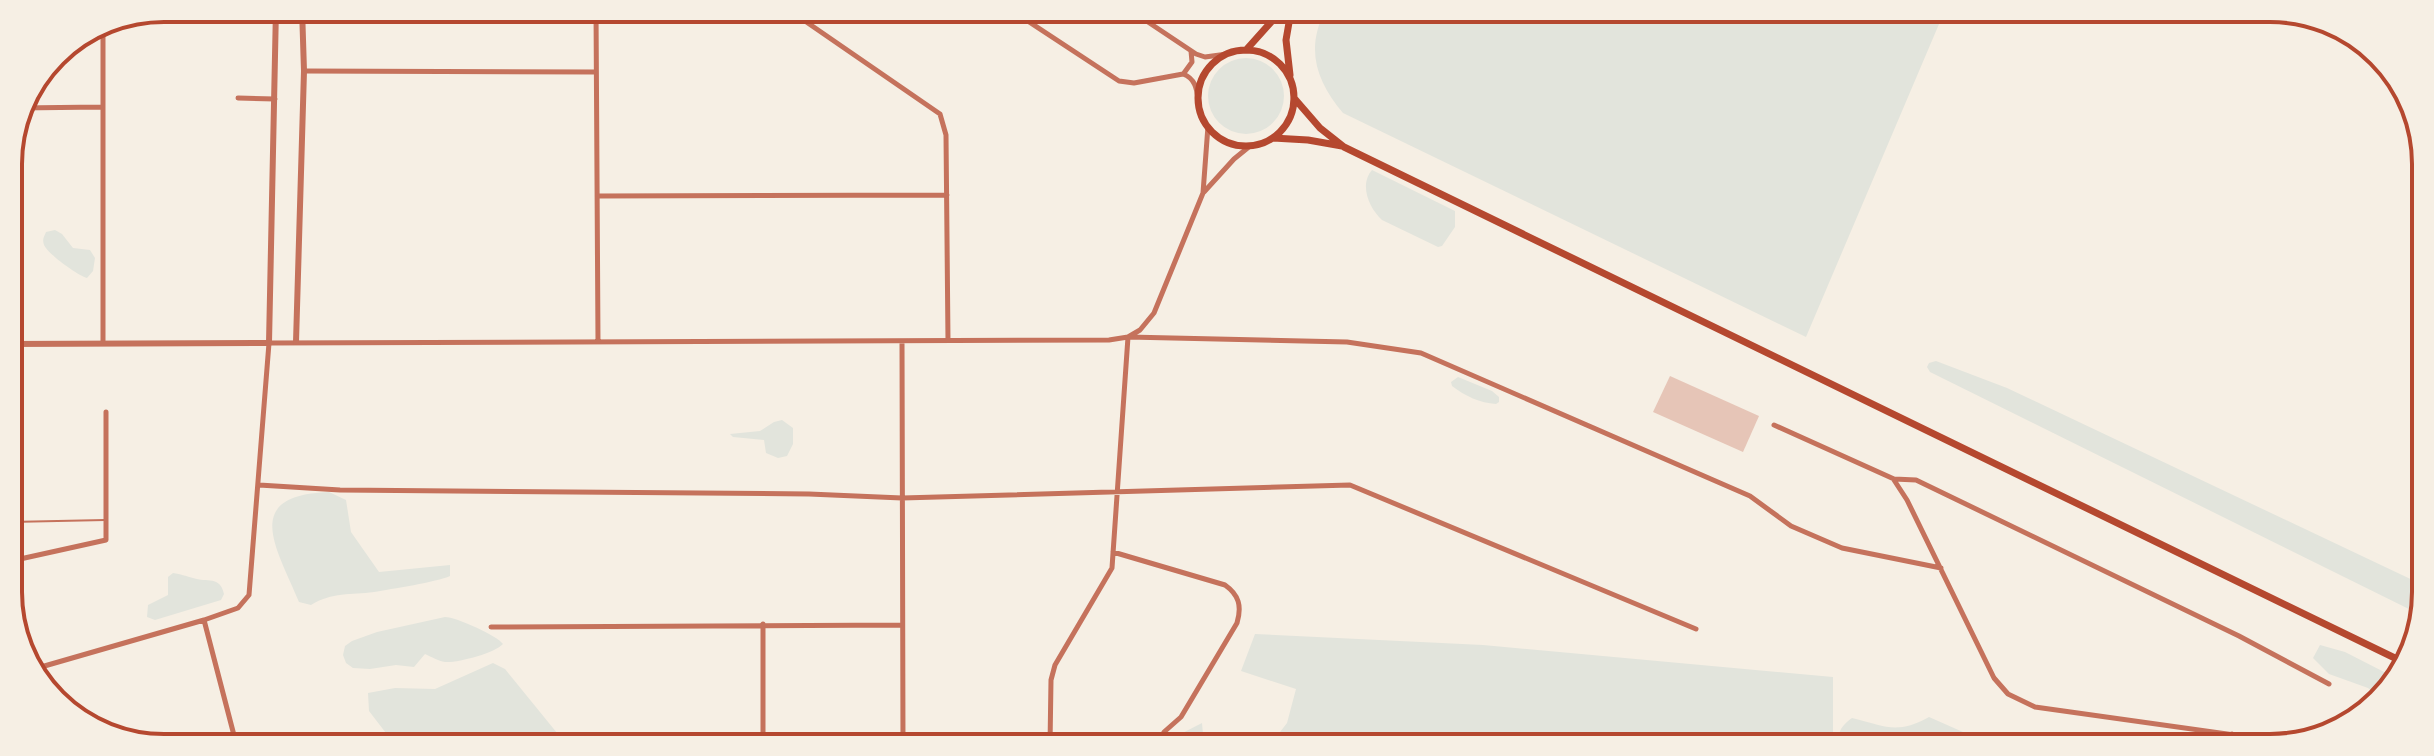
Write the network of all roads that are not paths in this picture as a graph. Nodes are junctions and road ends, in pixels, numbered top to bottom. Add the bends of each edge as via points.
1 (276, 22) edge
2 (302, 22) edge
3 (596, 22) edge
4 (806, 22) edge
5 (1029, 22) edge
6 (1148, 22) edge
7 (1271, 22) edge
8 (1289, 22) edge
9 (103, 36) edge
10 (1246, 50) junction
11 (1191, 51) junction
12 (1227, 54) junction
13 (304, 71) junction
14 (596, 72) junction
15 (1183, 74) junction
16 (1291, 81) junction
17 (238, 98) dead end
18 (1294, 98) junction
19 (275, 99) junction
20 (1199, 105) junction
21 (101, 107) junction
22 (34, 108) edge
23 (1208, 126) junction
24 (1273, 138) junction
25 (1250, 146) junction
26 (1344, 147) junction
27 (1203, 193) junction
28 (947, 195) junction
29 (599, 196) junction
30 (1128, 337) junction
31 (902, 341) junction
32 (948, 341) junction
33 (296, 342) junction
34 (598, 342) junction
35 (103, 343) junction
36 (269, 343) junction
37 (22, 344) edge
38 (106, 412) dead end
39 (1774, 425) dead end
40 (1894, 479) junction
41 (259, 485) junction
42 (1118, 490) junction
43 (902, 498) junction
44 (107, 520) junction
45 (22, 522) edge
46 (1113, 552) junction
47 (22, 559) edge
48 (1941, 568) junction
49 (204, 620) junction
50 (763, 624) junction
51 (902, 625) junction
52 (491, 627) dead end
53 (1696, 629) dead end
54 (2395, 658) edge
55 (43, 666) edge
56 (2329, 684) dead end
57 (1164, 732) dead end
58 (234, 734) edge
59 (763, 734) edge
60 (903, 734) edge
61 (1050, 734) edge
62 (2232, 734) edge

1 - 19 street
2 - 13 street
3 - 14 street
4 - 28 street via 940,114 946,135
5 - 15 street via 1119,81
6 - 11 street
7 - 10 main road
8 - 16 main road
9 - 21 street
10 - 12 main road
10 - 16 main road via 1268,55
11 - 12 street via 1205,57
11 - 15 street via 1192,62
12 - 20 main road via 1204,75
13 - 14 street
13 - 33 street
14 - 29 street
15 - 20 street via 1194,81
16 - 18 main road
17 - 19 street
18 - 24 main road via 1289,120
18 - 26 main road
19 - 36 street
20 - 23 main road
21 - 22 street
21 - 35 street
23 - 25 main road via 1226,141
23 - 27 street
24 - 25 main road
24 - 26 main road
25 - 27 street
26 - 54 main road
27 - 30 street via 1154,313
28 - 29 street
28 - 32 street
29 - 34 street
30 - 32 street
30 - 42 street
30 - 48 street via 1347,342 1421,353 1750,496 1791,526 1842,548
31 - 32 street
31 - 34 street
31 - 43 street
33 - 34 street
33 - 36 street
35 - 36 street
35 - 37 street
36 - 41 street
38 - 44 street
39 - 40 street
40 - 48 street
40 - 56 street via 1916,480
41 - 43 street
41 - 49 street via 249,595 238,608
42 - 43 street
42 - 46 street
42 - 53 street via 1350,485
43 - 51 street
44 - 45 lane
44 - 47 street via 106,540
46 - 57 street via 1225,585 1237,598 1240,613 1181,717
46 - 61 street via 1107,580 1055,665
48 - 62 street via 1994,678 2017,700 2035,707
49 - 55 street
49 - 58 street
50 - 51 street
50 - 52 street
50 - 59 street
51 - 60 street

